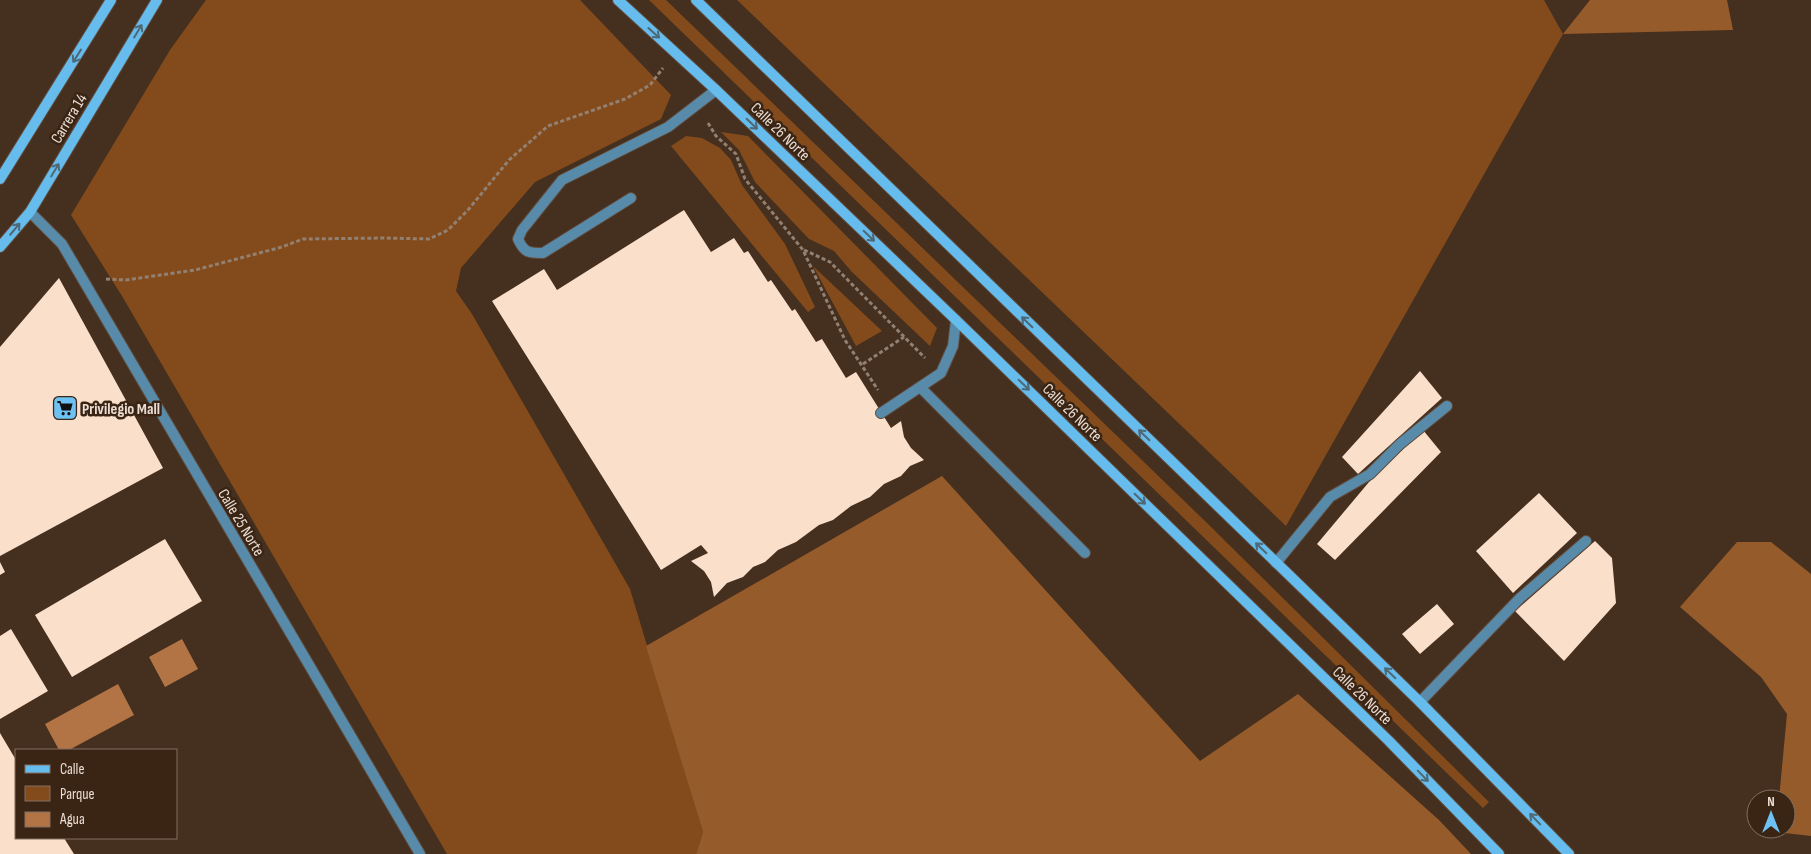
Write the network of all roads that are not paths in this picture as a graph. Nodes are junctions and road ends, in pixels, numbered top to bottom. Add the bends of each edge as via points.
1 (112, 0) edge
2 (156, 0) edge
3 (162, 0) edge
4 (618, 0) edge
5 (696, 0) edge
6 (150, 11) junction
7 (716, 90) junction
8 (0, 179) edge
9 (631, 198) dead end
10 (30, 212) junction
11 (0, 247) edge
12 (956, 320) junction
13 (920, 387) junction
14 (1447, 406) dead end
15 (885, 410) road end
16 (1586, 541) dead end
17 (1085, 553) dead end
18 (1276, 563) junction
19 (1422, 705) junction
20 (420, 854) edge
21 (1499, 854) edge
22 (1569, 854) edge

1 -> 8 street, Carrera 14
2 - 6 street, Carrera 14
3 - 6 street
4 -> 7 street, Calle 26 Norte
18 -> 5 street, Calle 26 Norte
10 -> 6 street, Carrera 14
7 - 9 street via 668,127 562,180 518,239 522,248 531,253 543,253
7 -> 12 street, Calle 26 Norte
11 -> 10 street, Carrera 14
10 - 20 street, Calle 25 Norte via 62,244
12 - 13 street via 953,346 941,373
12 -> 21 street, Calle 26 Norte via 1389,741
13 - 15 street
13 - 17 street
14 - 18 street via 1400,444 1370,474 1330,497
16 - 19 street via 1520,598
19 -> 18 street, Calle 26 Norte
22 -> 19 street, Calle 26 Norte

